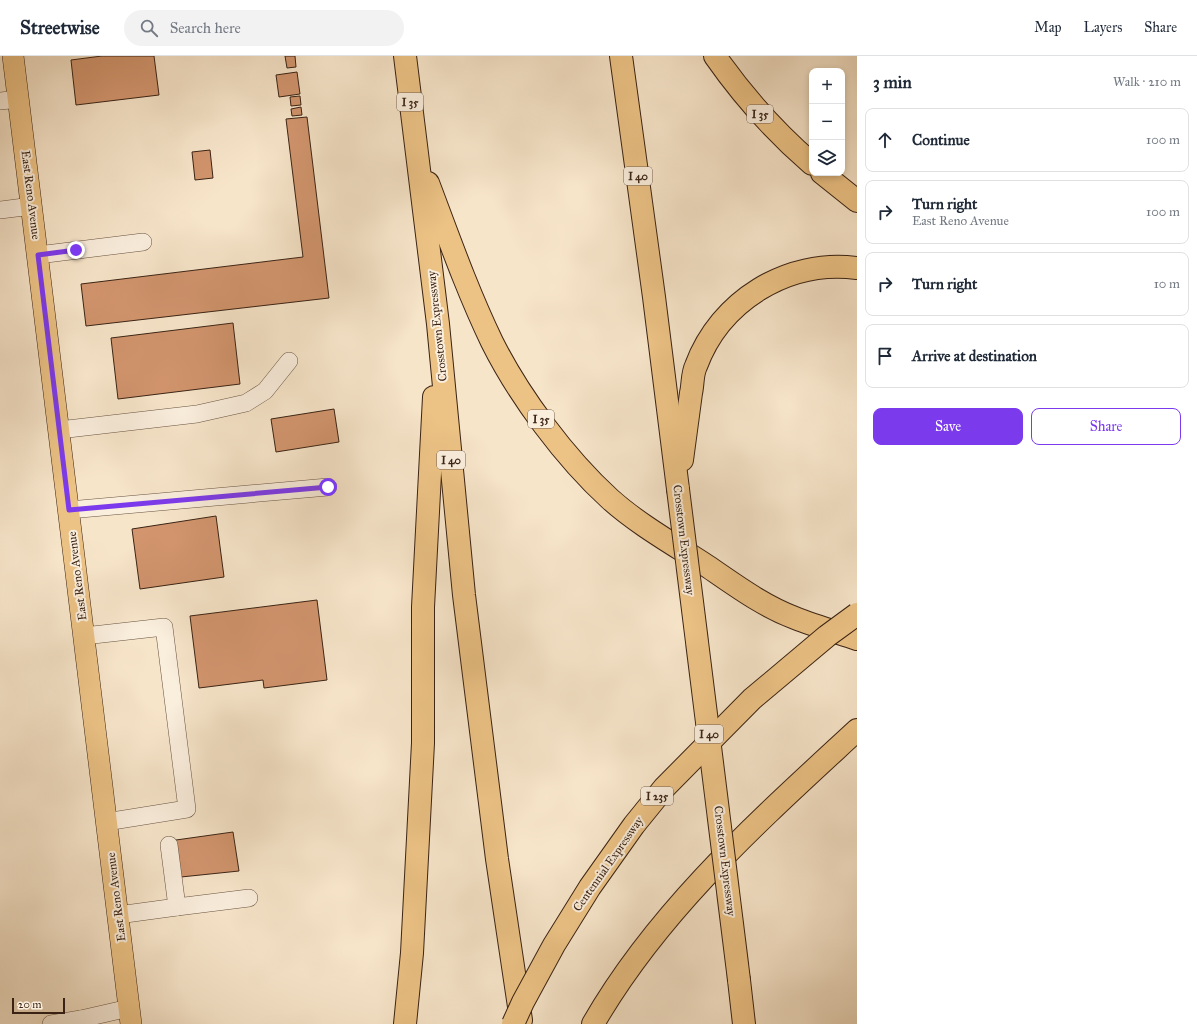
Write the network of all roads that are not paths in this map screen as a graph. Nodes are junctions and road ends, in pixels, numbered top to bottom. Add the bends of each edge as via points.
1 (13, 56) edge
2 (405, 56) edge
3 (621, 56) edge
4 (715, 56) edge
5 (9, 100) edge
6 (415, 148) junction
7 (809, 161) edge
8 (826, 176) edge
9 (857, 201) edge
10 (32, 206) junction
11 (0, 210) edge
12 (143, 242) dead end
13 (38, 255) junction
14 (857, 268) edge
15 (438, 324) junction
16 (289, 361) dead end
17 (59, 430) junction
18 (328, 487) dead end
19 (678, 489) junction
20 (69, 510) junction
21 (857, 614) edge
22 (84, 636) junction
23 (857, 639) edge
24 (857, 730) edge
25 (106, 822) junction
26 (169, 845) dead end
27 (249, 898) dead end
28 (177, 907) junction
29 (118, 915) junction
30 (130, 1016) edge
31 (81, 1022) edge
32 (51, 1024) edge
33 (405, 1024) edge
34 (513, 1024) edge
35 (521, 1024) edge
36 (593, 1024) edge
37 (744, 1024) edge

1 - 5 main road, East Reno Avenue
2 - 6 highway, Crosstown Expressway / I 35
3 - 19 highway, Crosstown Expressway / I 40
4 - 7 highway, I 35 via 761,115
5 - 10 main road, East Reno Avenue
6 - 15 highway, Crosstown Expressway / I 40
6 - 23 highway, I 35 via 470,293 492,342 538,416 568,455 610,499 755,597 793,618
8 - 9 highway
10 - 11 lane
10 - 13 main road, East Reno Avenue
12 - 13 lane
13 - 17 main road, East Reno Avenue
14 - 19 highway via 829,267 781,278 758,288 737,304 718,324 695,367
15 - 33 highway via 423,607 423,743 412,953
15 - 35 highway, Crosstown Expressway / I 40 via 464,595 497,859
16 - 17 lane via 265,391 246,403 197,414
17 - 20 main road, East Reno Avenue
18 - 20 lane
19 - 37 highway, Crosstown Expressway / I 40, bridge
20 - 22 main road, East Reno Avenue
21 - 34 highway, Centennial Expressway / I 235, bridge via 752,699 664,788 590,887 554,945
22 - 25 main road, East Reno Avenue
22 - 25 lane via 164,627 187,809
24 - 36 highway via 744,836 699,884 657,933 608,998
25 - 29 main road, East Reno Avenue
26 - 28 lane
27 - 28 lane
28 - 29 lane
29 - 30 main road, East Reno Avenue
30 - 31 lane
31 - 32 lane

